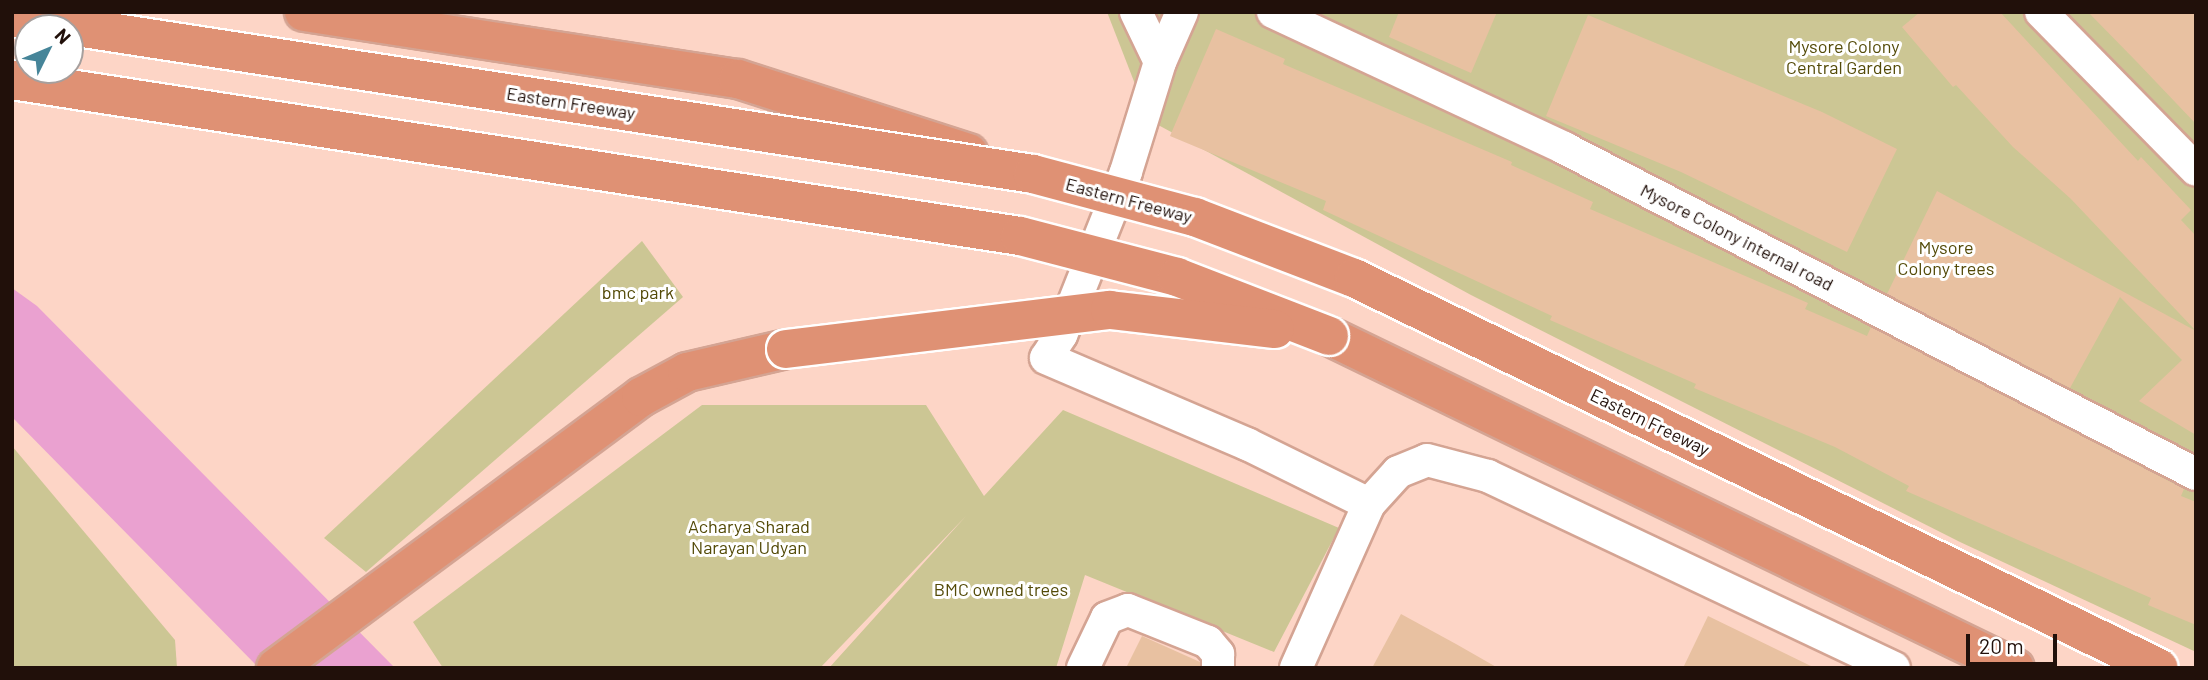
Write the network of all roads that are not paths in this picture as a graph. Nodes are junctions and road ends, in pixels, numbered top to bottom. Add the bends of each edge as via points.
1 (304, 12) edge
2 (1136, 12) edge
3 (1182, 12) edge
4 (1273, 12) edge
5 (2041, 12) edge
6 (12, 17) edge
7 (1160, 62) junction
8 (12, 80) edge
9 (2196, 170) edge
10 (1033, 174) junction
11 (1329, 336) junction
12 (2196, 474) edge
13 (1369, 504) junction
14 (276, 668) edge
15 (1083, 668) edge
16 (1218, 668) edge
17 (1296, 668) edge
18 (1894, 668) edge
19 (2015, 668) edge
20 (2159, 668) edge

1 - 10 highway, bridge via 738,79
2 - 7 street
3 - 7 street
4 - 12 street, Mysore Colony internal road via 1564,148
5 - 9 street
6 - 10 highway, Eastern Freeway, bridge
7 - 13 street via 1126,172 1061,335 1046,358 1247,444
8 - 11 highway, bridge via 1020,236 1177,276
10 - 20 highway, Eastern Freeway, bridge via 1195,217 1354,278
11 - 14 highway, bridge via 1110,310 786,349 687,373 641,397
11 - 19 highway
13 - 17 street
13 - 18 street via 1398,472 1427,460 1488,476
15 - 16 street via 1107,618 1128,610 1208,642 1218,654

